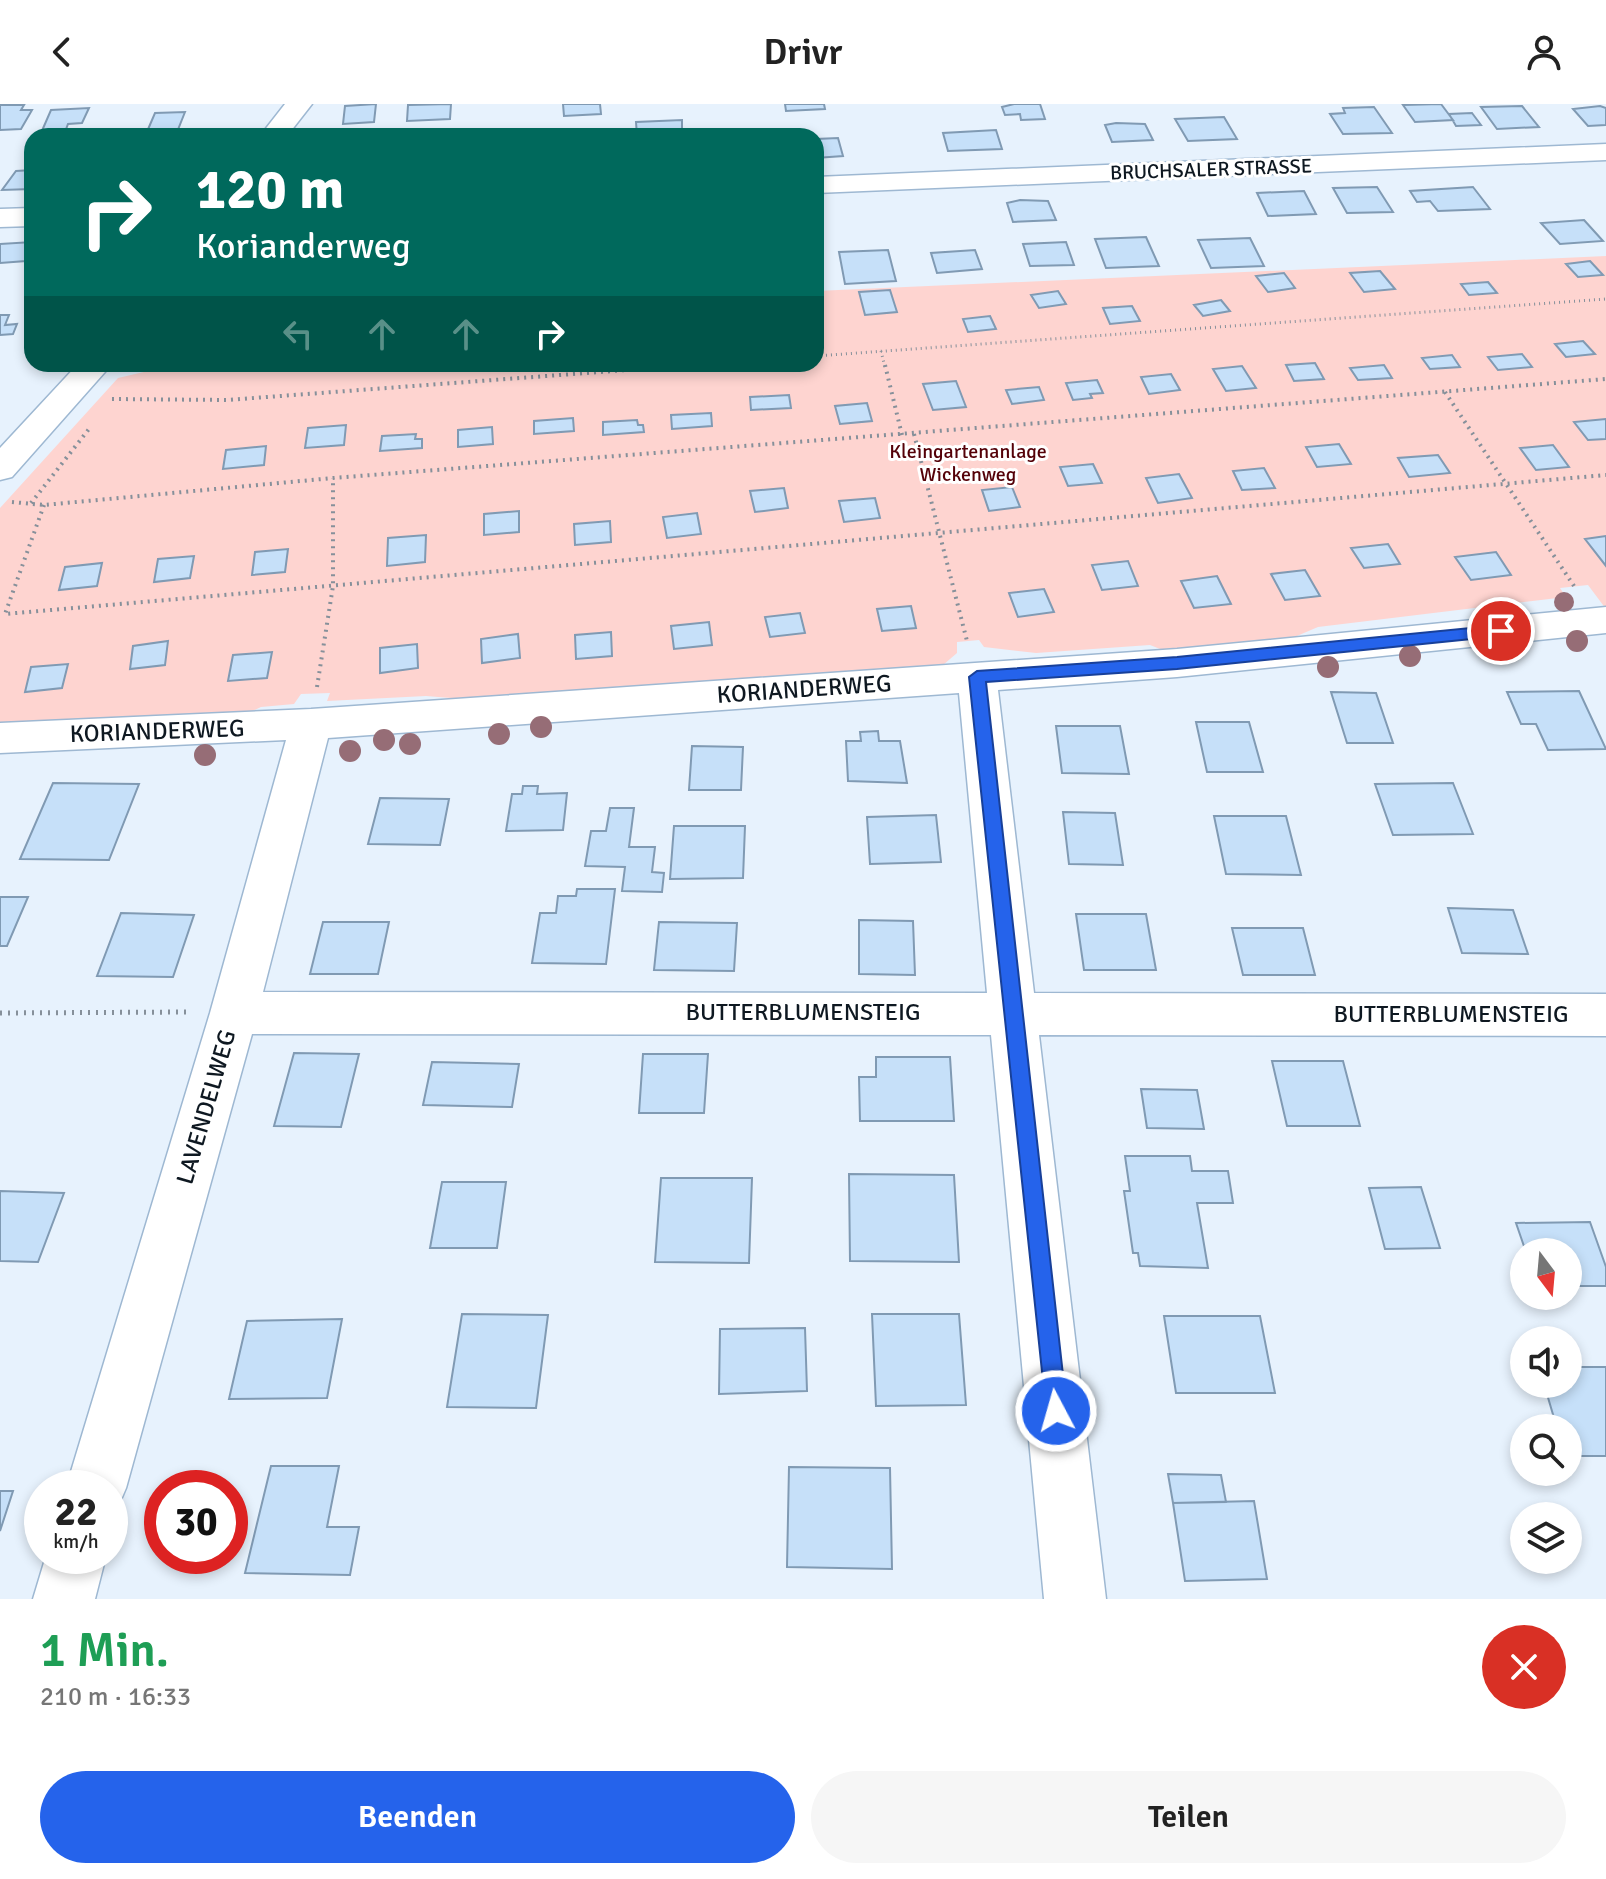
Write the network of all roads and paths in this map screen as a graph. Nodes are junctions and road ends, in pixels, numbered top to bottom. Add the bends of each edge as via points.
1 (299, 104) edge
2 (280, 128) edge
3 (1606, 152) edge
4 (824, 185) edge
5 (24, 217) edge
6 (0, 218) edge
7 (1606, 299) edge
8 (881, 351) junction
9 (824, 355) edge
10 (89, 372) edge
11 (603, 372) edge
12 (1606, 379) edge
13 (1445, 392) junction
14 (104, 410) dead end
15 (94, 422) dead end
16 (914, 434) junction
17 (902, 435) junction
18 (0, 469) edge
19 (1606, 475) edge
20 (333, 478) junction
21 (1504, 485) junction
22 (7, 501) dead end
23 (31, 504) junction
24 (44, 505) junction
25 (940, 533) junction
26 (333, 586) junction
27 (1574, 586) dead end
28 (1605, 622) edge
29 (972, 659) junction
30 (314, 709) junction
31 (0, 738) edge
32 (1014, 1012) junction
33 (0, 1013) edge
34 (234, 1013) junction
35 (1606, 1015) edge
36 (101, 1470) edge
37 (71, 1574) edge
38 (64, 1599) edge
39 (1075, 1599) edge

1 - 2 street
3 - 4 street, BRUCHSALER STRASSE
5 - 6 street
7 - 8 path
8 - 9 path
8 - 17 path
10 - 18 street
11 - 14 path via 227,400 113,399
12 - 13 path
13 - 16 path
13 - 21 path
15 - 23 path
16 - 17 path
16 - 25 path
17 - 20 path
19 - 21 path
20 - 24 path
20 - 26 path
21 - 25 path
21 - 27 path
22 - 23 path
23 - 24 path
24 - 26 path via 5,614
25 - 26 path
25 - 29 path
26 - 30 path
28 - 29 street, KORIANDERWEG via 1177,663
29 - 30 street, KORIANDERWEG
29 - 32 street
30 - 31 street, KORIANDERWEG
30 - 34 street, LAVENDELWEG
32 - 34 street, BUTTERBLUMENSTEIG
32 - 35 street, BUTTERBLUMENSTEIG
32 - 39 street
33 - 34 path
34 - 36 street, LAVENDELWEG
37 - 38 street

